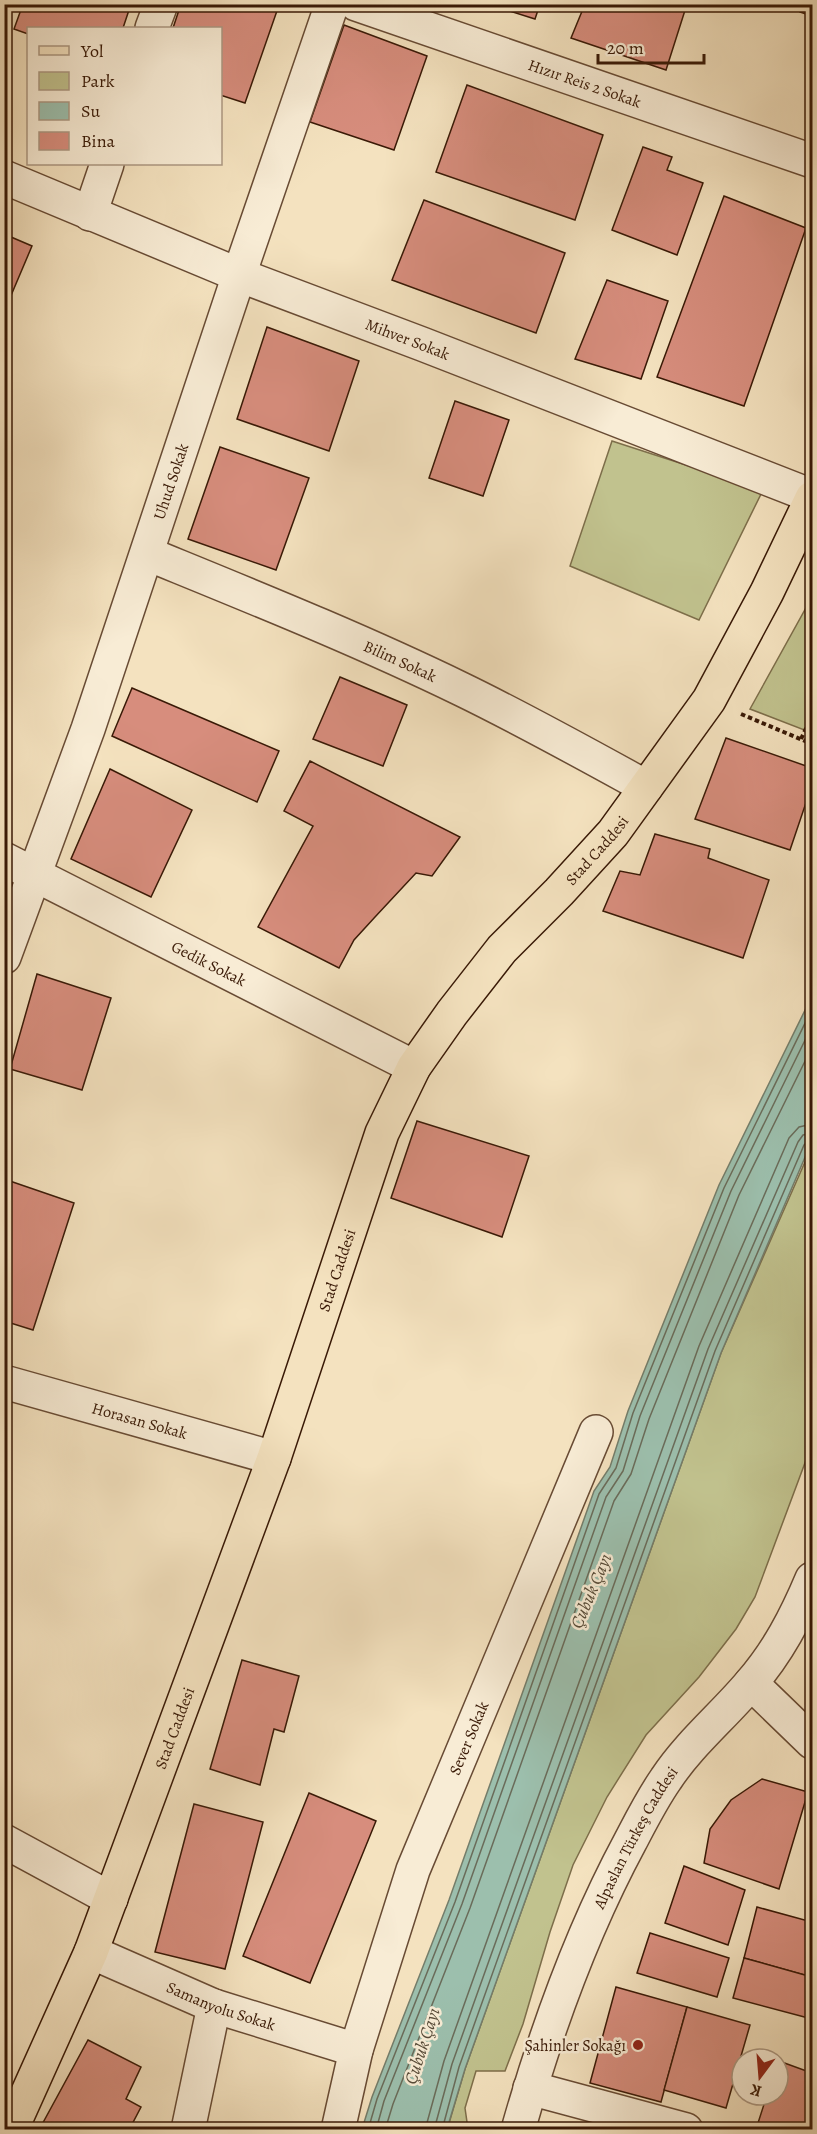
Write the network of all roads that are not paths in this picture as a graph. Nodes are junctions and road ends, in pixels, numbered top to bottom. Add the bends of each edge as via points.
1 (160, 4) edge
2 (333, 4) edge
3 (356, 4) edge
4 (152, 27) edge
5 (813, 160) edge
6 (107, 165) edge
7 (4, 177) edge
8 (90, 214) junction
9 (239, 275) junction
10 (813, 497) edge
11 (148, 554) junction
12 (646, 786) junction
13 (4, 859) edge
14 (35, 875) junction
15 (4, 957) edge
16 (414, 1067) junction
17 (4, 1382) edge
18 (596, 1432) dead end
19 (274, 1458) junction
20 (813, 1579) edge
21 (751, 1683) junction
22 (808, 1729) edge
23 (4, 1841) edge
24 (111, 1899) junction
25 (91, 1952) junction
26 (214, 2006) junction
27 (356, 2050) junction
28 (530, 2088) junction
29 (11, 2130) edge
30 (188, 2130) edge
31 (338, 2130) edge
32 (518, 2130) edge
33 (686, 2130) edge

1 - 4 street
2 - 9 street, Uhud Sokak
3 - 5 street, Hızır Reis 2 Sokak
6 - 8 street
7 - 8 street, Mihver Sokak
8 - 9 street, Mihver Sokak
9 - 10 street, Mihver Sokak
9 - 11 street, Uhud Sokak
10 - 12 main road, Stad Caddesi via 710,700
11 - 12 street, Bilim Sokak via 284,609 460,688
11 - 14 street, Uhud Sokak
12 - 16 main road, Stad Caddesi via 613,833 502,949
13 - 14 street, Gedik Sokak
14 - 15 street, Uhud Sokak
14 - 16 street, Gedik Sokak
16 - 19 main road, Stad Caddesi via 382,1133
17 - 19 street, Horasan Sokak
18 - 27 street, Sever Sokak via 413,1870
19 - 24 main road, Stad Caddesi
20 - 21 street, Alpaslan Türkeş Caddesi via 779,1647
21 - 22 street
21 - 28 street, Alpaslan Türkeş Caddesi via 666,1778 638,1827 585,1936
23 - 24 street
24 - 25 main road, Stad Caddesi
25 - 26 street, Samanyolu Sokak
25 - 29 main road, Stad Caddesi
26 - 27 street, Samanyolu Sokak
26 - 30 street
27 - 31 street, Sever Sokak
28 - 32 street, Alpaslan Türkeş Caddesi
28 - 33 street

